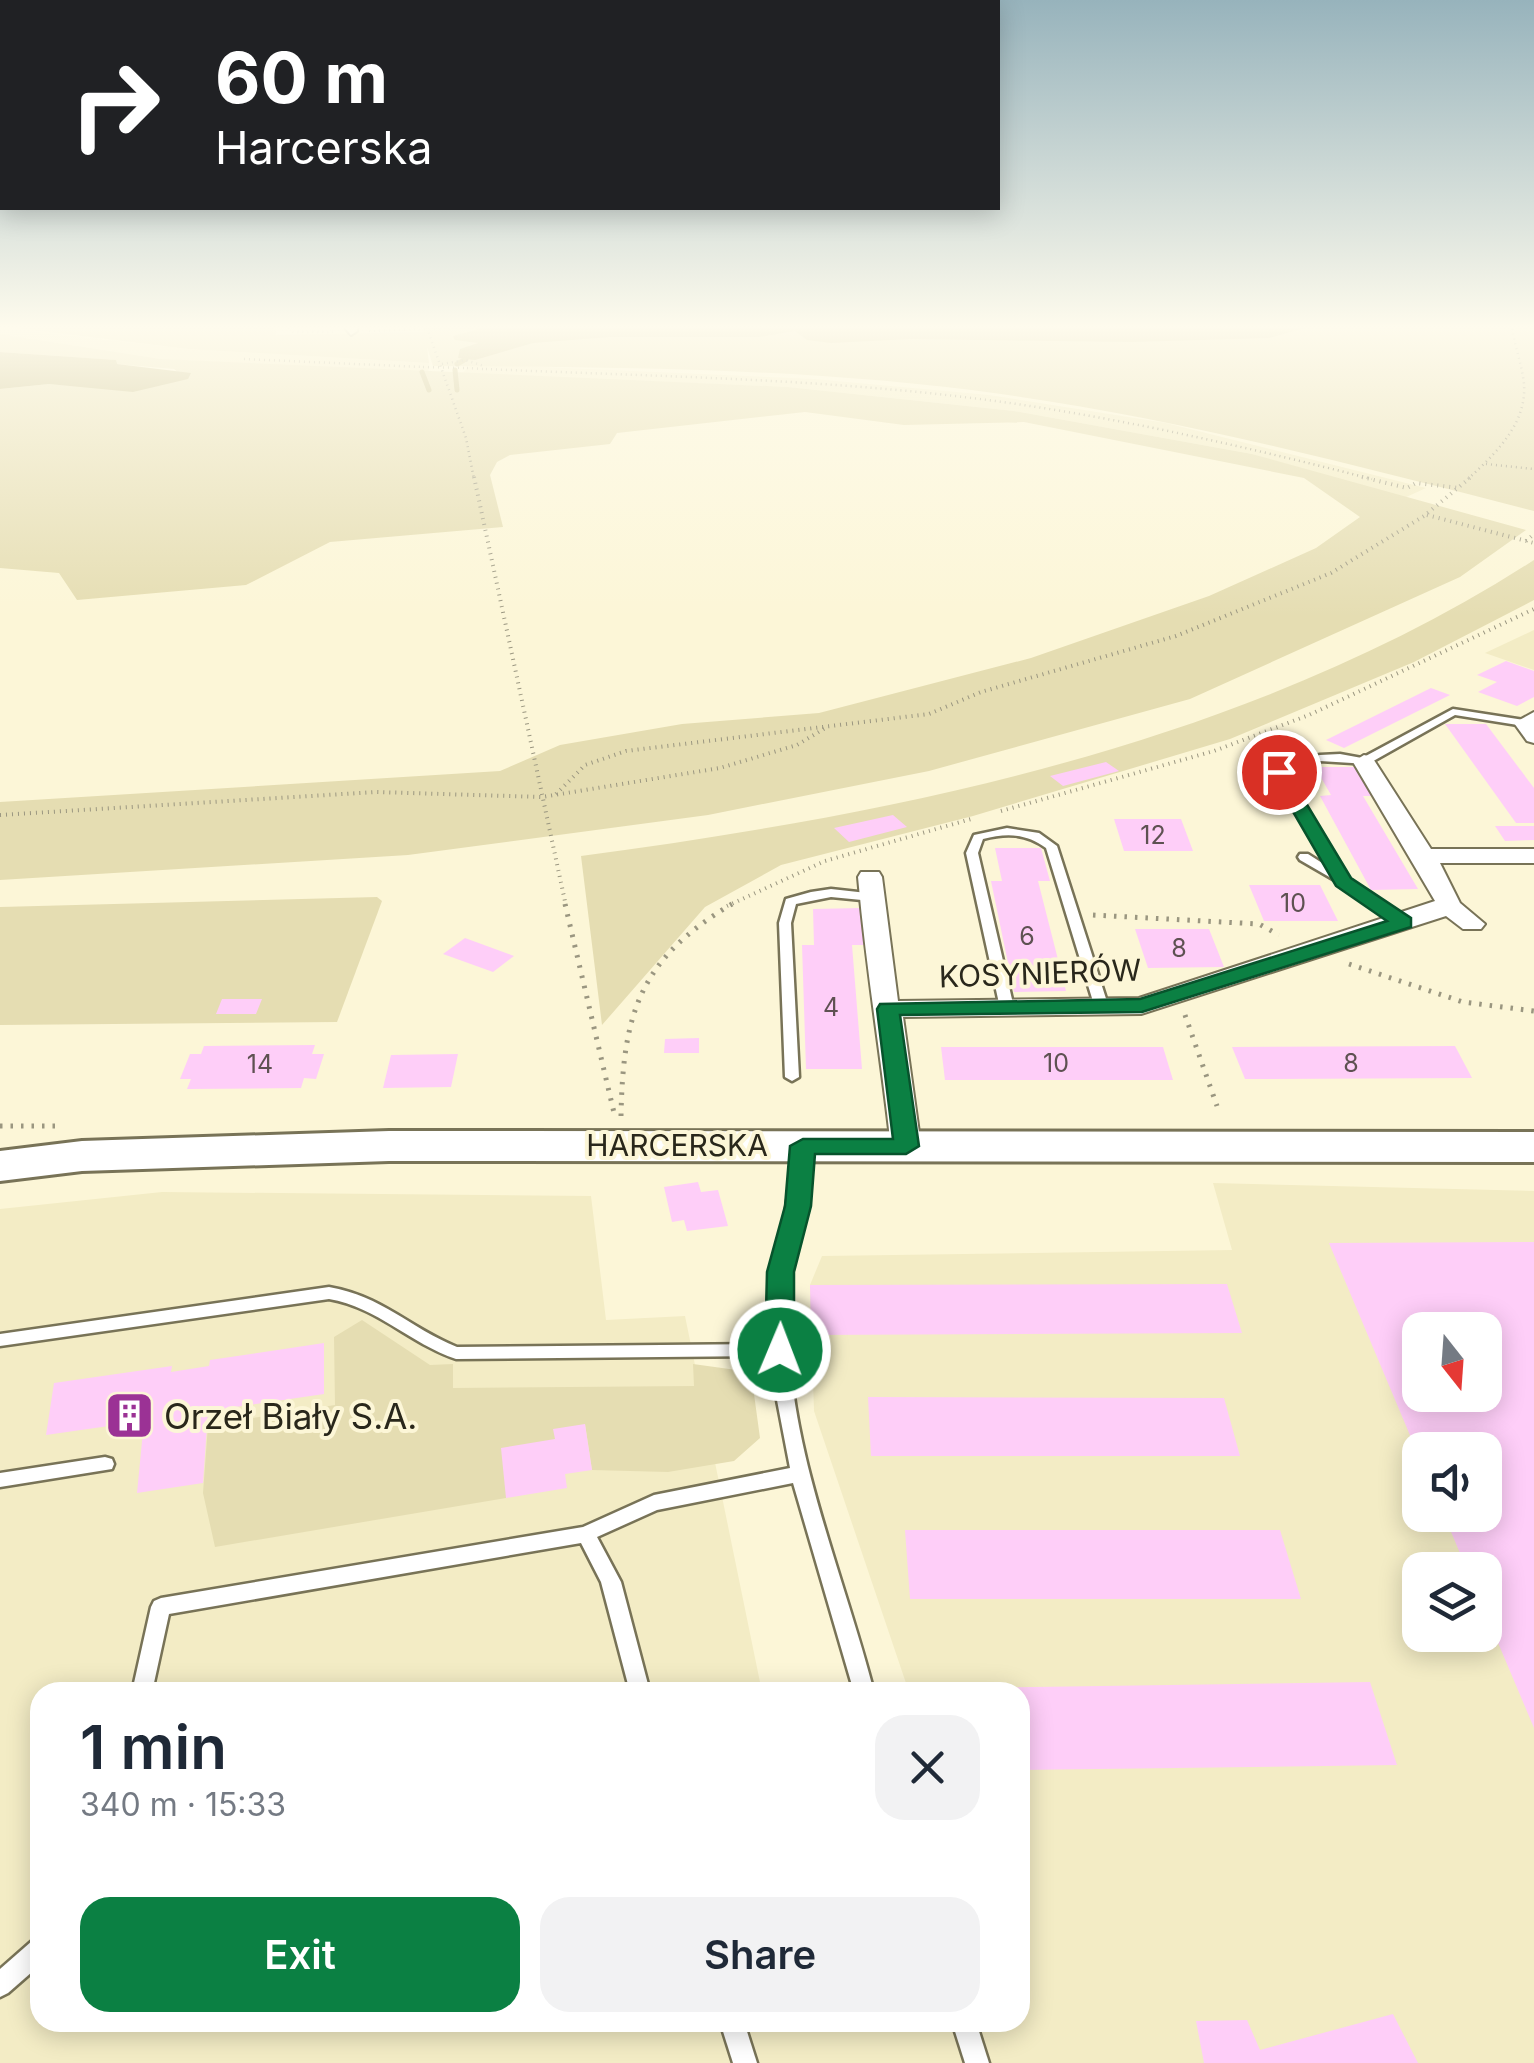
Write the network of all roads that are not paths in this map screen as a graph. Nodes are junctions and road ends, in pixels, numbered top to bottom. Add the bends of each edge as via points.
1 (1531, 726) edge
2 (1364, 762) junction
3 (1424, 856) junction
4 (1534, 856) edge
5 (1304, 857) dead end
6 (1344, 882) junction
7 (871, 887) joint
8 (1447, 905) junction
9 (1403, 923) junction
10 (1472, 924) dead end
11 (1007, 1008) junction
12 (1102, 1008) junction
13 (888, 1009) junction
14 (792, 1077) dead end
15 (903, 1127) junction
16 (803, 1146) junction
17 (1534, 1147) edge
18 (0, 1166) edge
19 (0, 1340) edge
20 (780, 1350) junction
21 (106, 1464) dead end
22 (799, 1474) junction
23 (0, 1480) edge
24 (586, 1534) junction
25 (144, 1682) edge
26 (637, 1682) edge
27 (861, 1682) edge
28 (30, 1958) edge
29 (0, 1986) edge
30 (735, 2032) edge
31 (967, 2032) edge
32 (745, 2063) edge
33 (977, 2063) edge

1 - 2 lane via 1452,712
2 - 3 street
2 - 6 lane via 1314,756 1279,772
3 - 4 street
3 - 8 street
5 - 6 lane
6 - 9 lane
7 - 13 street
7 - 14 lane via 790,902 785,923
8 - 9 street, KOSYNIERÓW
8 - 10 street
9 - 12 street, KOSYNIERÓW via 1142,1006
11 - 12 street, KOSYNIERÓW
11 - 12 lane via 972,845 993,832 1039,835 1051,846
11 - 13 street, KOSYNIERÓW
13 - 15 street
15 - 16 main road, HARCERSKA
15 - 17 main road, HARCERSKA
16 - 18 main road, HARCERSKA via 82,1156
16 - 20 lane via 798,1206 780,1272
19 - 20 lane via 328,1293 365,1299 456,1353
20 - 22 lane
21 - 23 lane
22 - 24 lane via 654,1502
22 - 27 lane
24 - 25 lane via 161,1607
24 - 26 lane via 611,1582
28 - 29 lane
30 - 32 lane
31 - 33 lane

